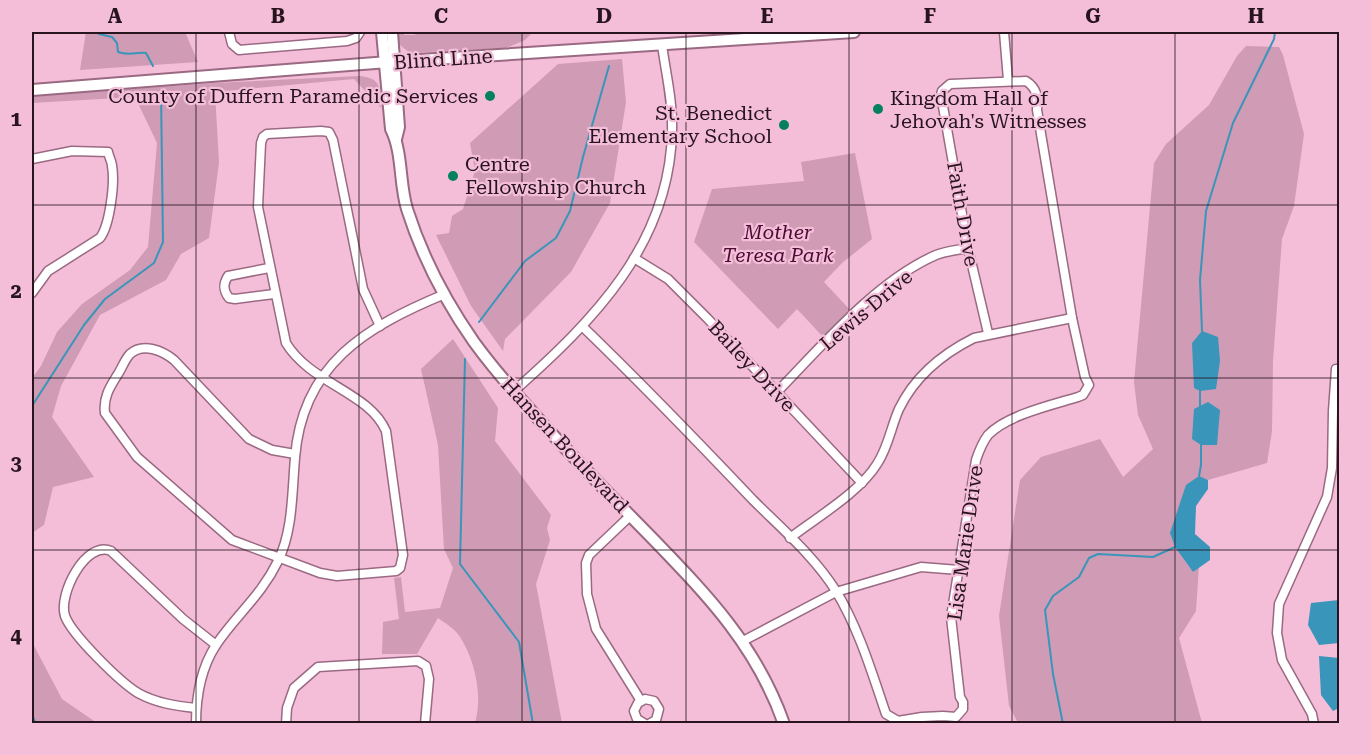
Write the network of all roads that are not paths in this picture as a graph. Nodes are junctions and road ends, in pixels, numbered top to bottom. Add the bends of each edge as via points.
1 (229, 32) edge
2 (360, 32) edge
3 (382, 32) edge
4 (392, 32) edge
5 (854, 32) edge
6 (1004, 32) edge
7 (810, 33) edge
8 (662, 45) junction
9 (389, 62) junction
10 (1008, 80) junction
11 (32, 90) edge
12 (32, 159) edge
13 (968, 248) junction
14 (634, 258) junction
15 (269, 268) junction
16 (32, 293) edge
17 (274, 294) junction
18 (445, 294) junction
19 (1072, 318) junction
20 (380, 326) junction
21 (583, 327) junction
22 (988, 333) junction
23 (1336, 369) dead end
24 (321, 378) junction
25 (514, 391) junction
26 (777, 392) junction
27 (295, 454) junction
28 (862, 483) junction
29 (630, 516) junction
30 (790, 538) junction
31 (280, 558) junction
32 (959, 570) junction
33 (836, 592) junction
34 (743, 641) junction
35 (216, 645) junction
36 (641, 700) junction
37 (196, 708) junction
38 (196, 723) edge
39 (286, 723) edge
40 (425, 723) edge
41 (645, 723) edge
42 (649, 723) edge
43 (784, 723) edge
44 (1314, 723) edge

1 - 2 street via 232,44 239,50 347,41
3 - 9 street, Hansen Boulevard
4 - 9 street, Hansen Boulevard
5 - 7 street, Blind Line
6 - 10 street
7 - 8 street, Blind Line
8 - 9 street, Blind Line
8 - 14 street via 672,115 670,157 659,206
9 - 11 street, Blind Line
9 - 18 street, Hansen Boulevard via 407,210
10 - 13 street, Faith Drive via 950,84 940,95
10 - 19 street, Lisa Marie Drive via 1026,81 1038,96 1037,110
12 - 16 street via 72,151 108,152 113,167 104,233 48,272
13 - 22 street, Faith Drive
13 - 26 street, Lewis Drive via 938,255 885,288
14 - 21 street via 612,294
14 - 26 street, Bailey Drive via 668,279
15 - 17 street
15 - 17 street via 228,276 224,289 229,298 235,299
15 - 20 street via 258,207 263,137 329,132 363,289
17 - 24 street via 286,343 293,355
18 - 20 street
18 - 25 street, Hansen Boulevard via 475,343
19 - 22 street
19 - 32 street, Lisa Marie Drive via 1088,388 1083,395 1024,415 989,435 980,447
20 - 24 street via 350,345
21 - 25 street
21 - 30 street, Lisa Marie Drive
22 - 28 street via 962,344 925,371 900,408 878,464
23 - 44 street via 1327,497 1279,604 1277,633 1282,660
24 - 27 street via 302,421
24 - 31 street via 373,410 386,431 402,563 396,571 337,576
25 - 29 street, Hansen Boulevard
26 - 28 street, Bailey Drive
27 - 31 street via 289,520
27 - 31 street via 272,450 249,439 174,360 155,349 130,354 106,394 105,413 137,457 232,540
28 - 30 street
29 - 34 street, Hansen Boulevard via 710,598
29 - 36 street via 589,555 586,575 596,629
30 - 33 street, Lisa Marie Drive via 813,560
31 - 35 street via 268,582
32 - 33 street via 921,567
32 - 33 street, Lisa Marie Drive via 951,617 964,706 956,717 898,720 886,714
33 - 34 street
34 - 43 street, Hansen Boulevard
35 - 37 street via 204,671
35 - 37 street via 104,548 89,557 66,587 64,614 80,639 104,663 136,692 170,705
36 - 41 street via 634,711 637,719
36 - 42 street via 654,701 659,709 656,720
37 - 38 street
39 - 40 street via 294,688 318,667 418,661 426,666 429,679

